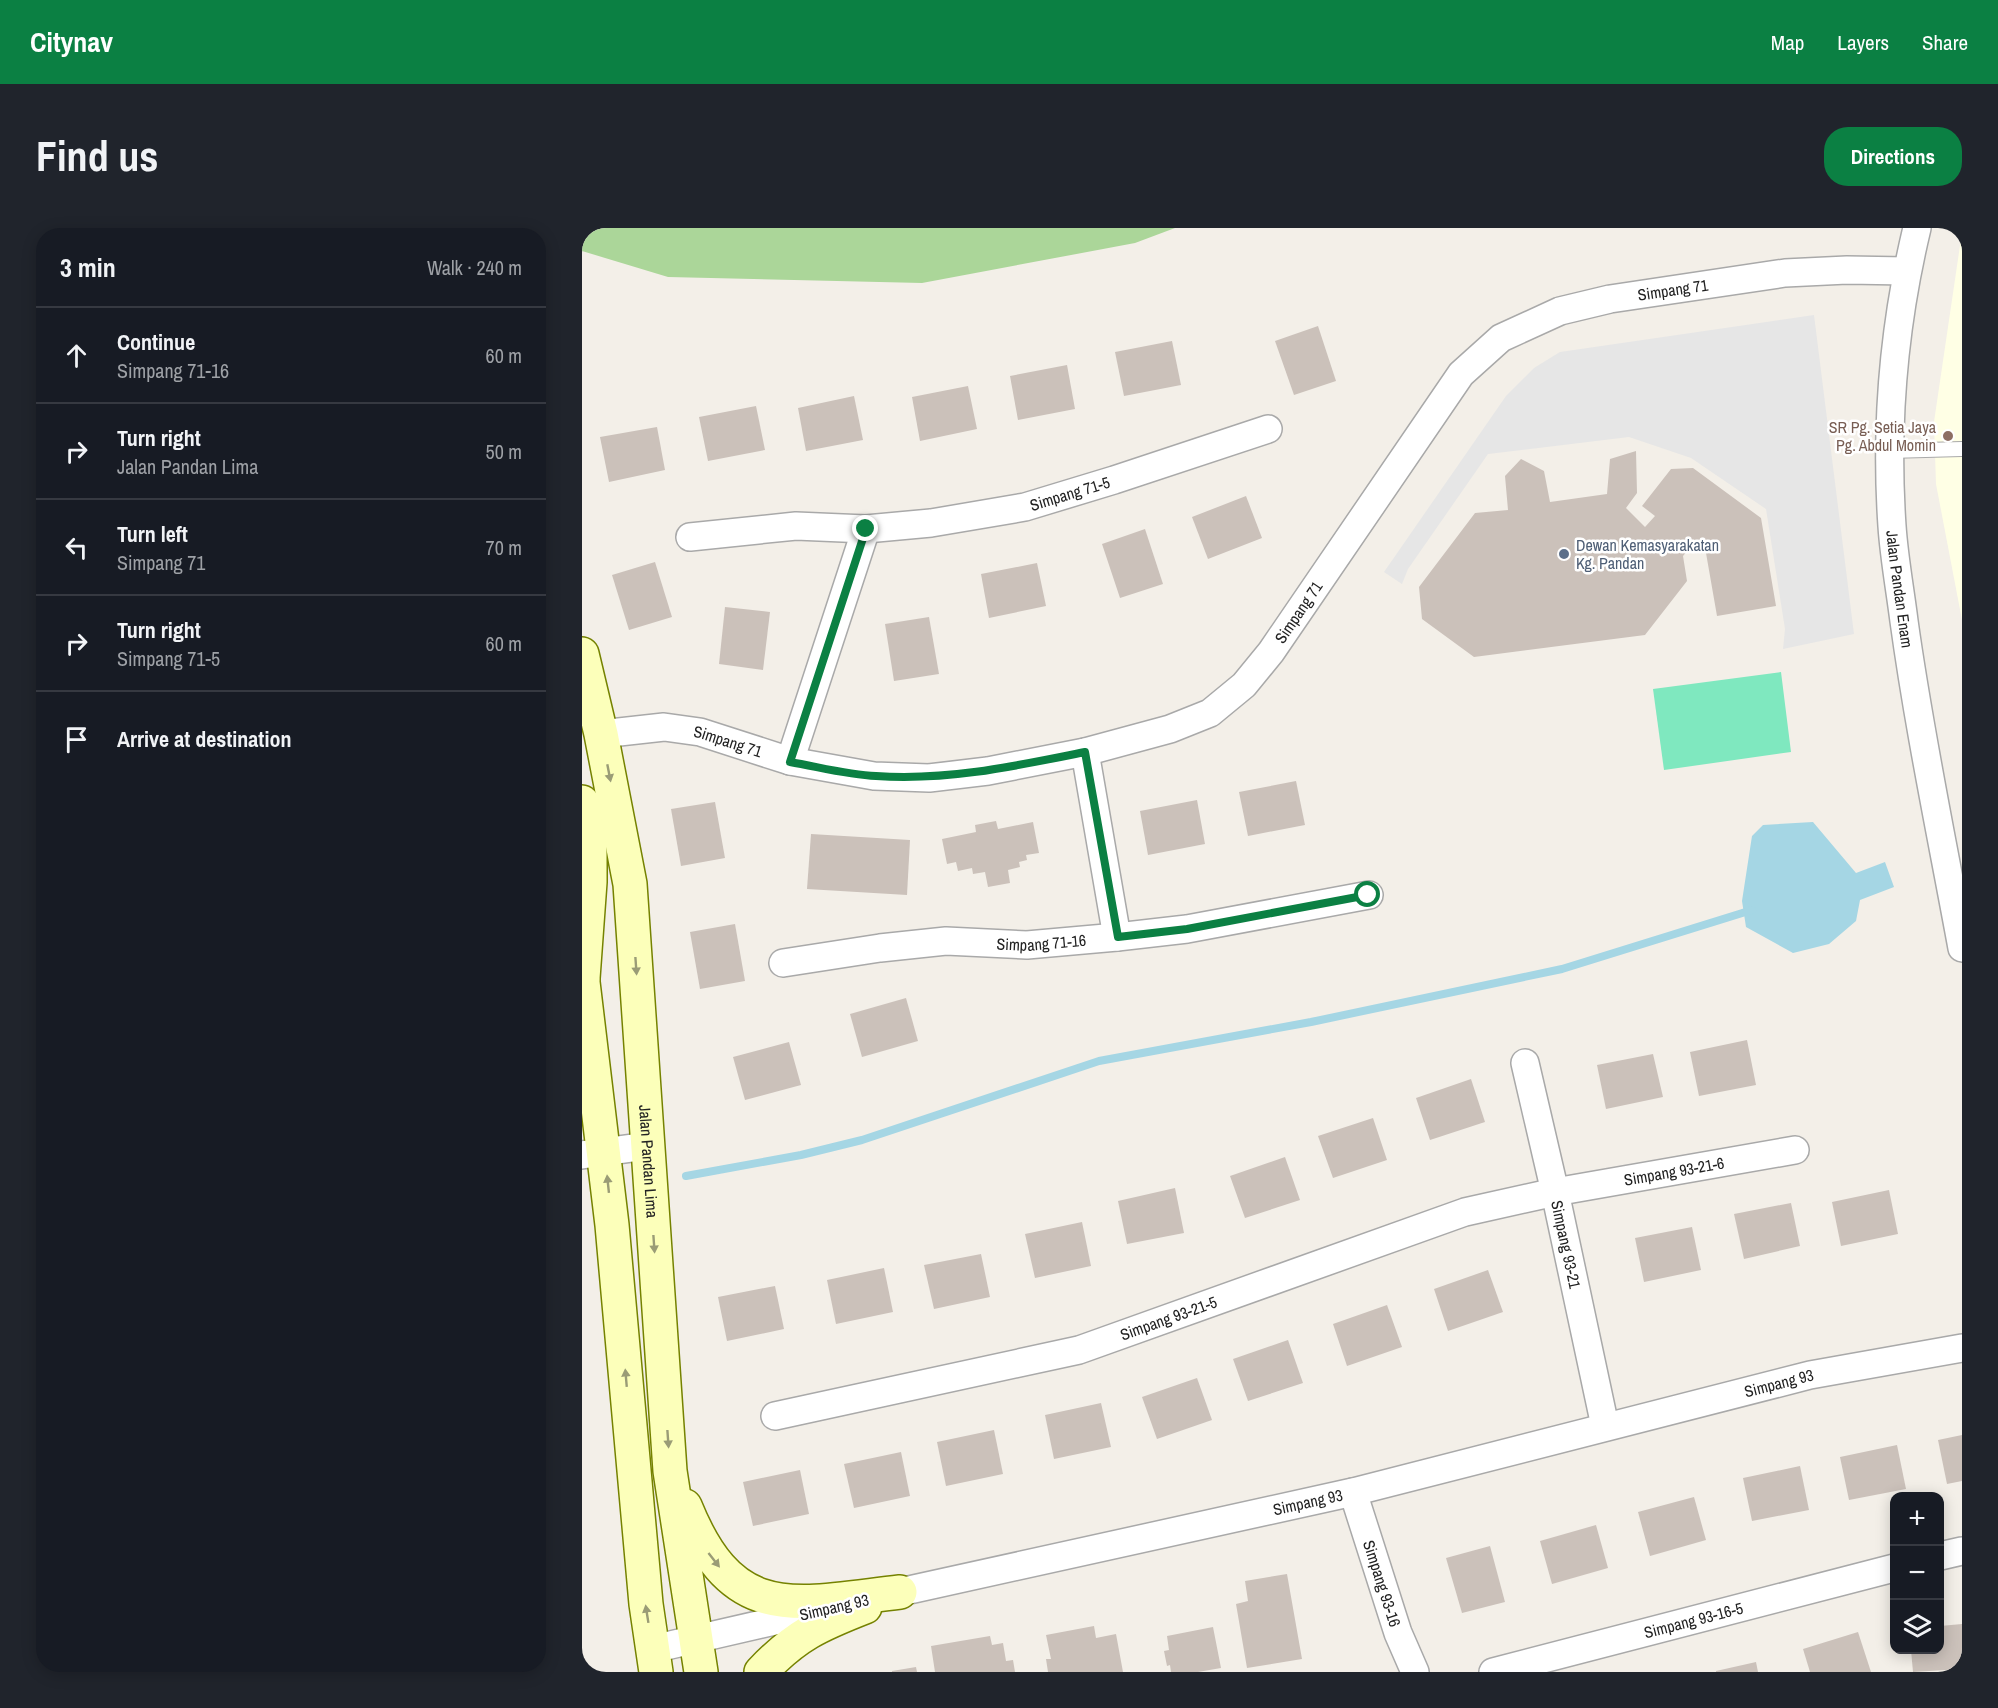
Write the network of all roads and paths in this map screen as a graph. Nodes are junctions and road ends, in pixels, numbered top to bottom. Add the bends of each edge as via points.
1 (1917, 228) edge
2 (1907, 271) junction
3 (1268, 429) dead end
4 (1962, 449) edge
5 (1889, 451) junction
6 (866, 529) junction
7 (690, 537) dead end
8 (582, 654) edge
9 (588, 740) edge
10 (1085, 752) junction
11 (790, 762) junction
12 (582, 802) edge
13 (1368, 895) dead end
14 (1118, 937) junction
15 (1962, 948) edge
16 (783, 963) dead end
17 (582, 974) edge
18 (583, 978) edge
19 (1526, 1064) dead end
20 (647, 1146) junction
21 (1795, 1150) dead end
22 (593, 1153) edge
23 (1555, 1192) junction
24 (1962, 1348) edge
25 (776, 1416) dead end
26 (1605, 1426) junction
27 (670, 1471) junction
28 (1353, 1492) junction
29 (1962, 1551) edge
30 (1944, 1555) edge
31 (1890, 1569) edge
32 (900, 1592) junction
33 (695, 1640) junction
34 (654, 1661) edge
35 (701, 1672) edge
36 (761, 1672) edge
37 (1415, 1672) edge
38 (1493, 1672) edge

1 - 2 street, Jalan Pandan Enam
2 - 5 street, Jalan Pandan Enam via 1893,357
2 - 10 street, Simpang 71 via 1785,273 1610,298 1560,311 1502,338 1461,374 1271,652 1244,685 1210,713 1170,729
3 - 6 street, Simpang 71-5 via 1025,507
4 - 5 lane
5 - 15 street, Jalan Pandan Enam via 1892,528 1914,688
6 - 7 street, Simpang 71-5 via 796,526
6 - 11 street
8 - 9 main road, Jalan Pandan Lima
9 - 11 street, Simpang 71 via 664,727 699,732
9 -> 20 main road, Jalan Pandan Lima via 630,884
10 - 11 street, Simpang 71 via 929,778 874,776
10 - 14 street
12 - 18 main road via 591,882
13 - 14 street, Simpang 71-16 via 1187,929
14 - 16 street, Simpang 71-16 via 1027,945 946,941
17 - 18 main road
18 - 22 main road
19 - 23 street, Simpang 93-21
20 - 22 street
20 -> 27 main road, Jalan Pandan Lima
21 - 23 street, Simpang 93-21-6
34 -> 22 main road
23 - 25 street, Simpang 93-21-5 via 1465,1212 1079,1350
23 - 26 street, Simpang 93-21
24 - 26 street, Simpang 93 via 1810,1374
26 - 28 street, Simpang 93
27 -> 32 main road via 705,1549 739,1586 788,1602
27 - 33 main road, Jalan Pandan Lima
28 - 32 street, Simpang 93
28 - 37 street, Simpang 93-16 via 1398,1633
29 - 30 street
31 - 38 street, Simpang 93-16-5
32 - 33 street, Simpang 93
32 - 36 main road via 818,1626 778,1654
33 - 34 street, Simpang 93
33 - 35 main road, Jalan Pandan Lima

